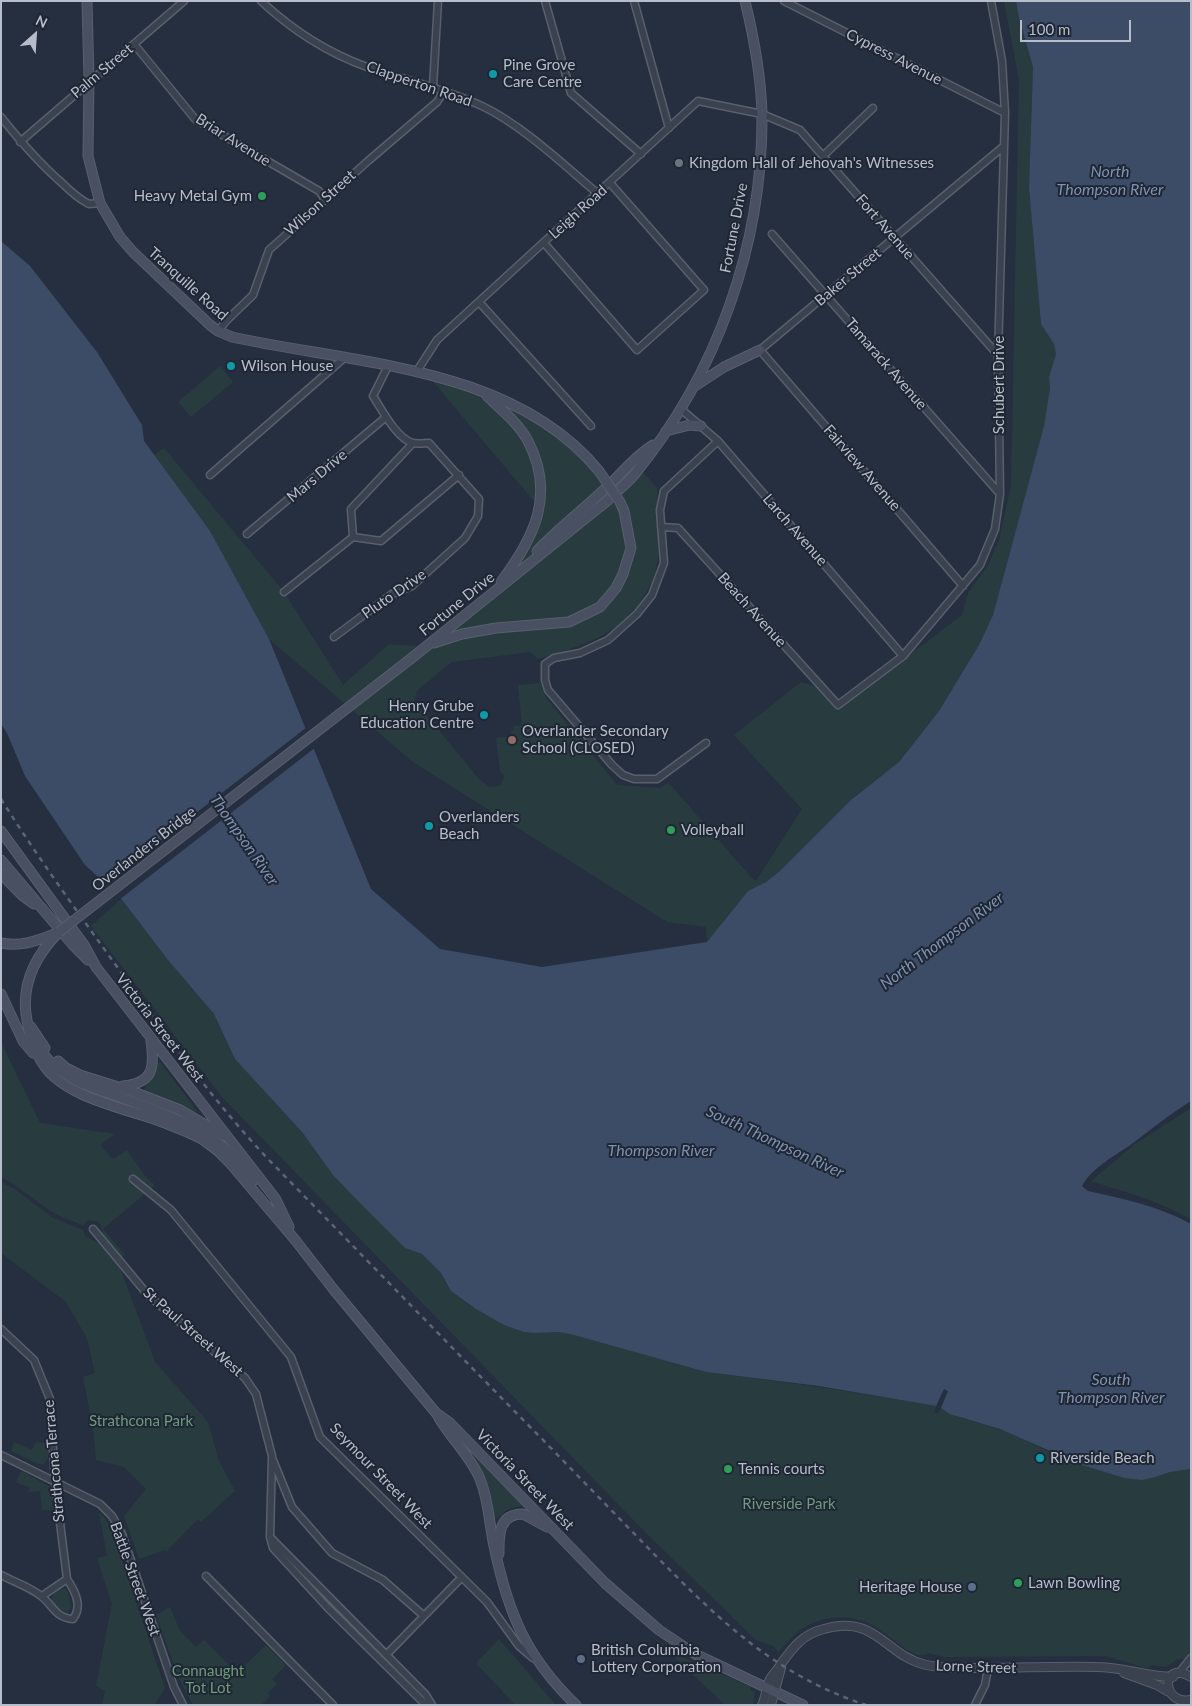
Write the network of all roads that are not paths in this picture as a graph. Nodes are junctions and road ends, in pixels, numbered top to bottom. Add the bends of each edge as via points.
1 (87, 1) edge
2 (184, 1) edge
3 (260, 1) edge
4 (438, 1) edge
5 (545, 1) edge
6 (634, 1) edge
7 (745, 1) edge
8 (784, 1) edge
9 (989, 2) edge
10 (134, 44) junction
11 (89, 81) junction
12 (433, 86) junction
13 (444, 91) junction
14 (873, 108) dead end
15 (1005, 113) junction
16 (762, 114) junction
17 (1, 117) edge
18 (669, 128) junction
19 (20, 142) junction
20 (1004, 146) junction
21 (641, 154) junction
22 (823, 156) junction
23 (610, 182) junction
24 (597, 194) junction
25 (325, 199) junction
26 (100, 203) junction
27 (772, 234) dead end
28 (894, 238) junction
29 (544, 243) junction
30 (826, 295) junction
31 (480, 302) junction
32 (218, 331) junction
33 (760, 350) junction
34 (998, 355) junction
35 (344, 358) junction
36 (388, 366) junction
37 (417, 371) junction
38 (695, 386) junction
39 (482, 391) junction
40 (682, 410) junction
41 (386, 417) junction
42 (591, 426) dead end
43 (701, 426) junction
44 (666, 431) junction
45 (718, 440) junction
46 (413, 443) junction
47 (210, 475) dead end
48 (459, 475) junction
49 (1000, 494) junction
50 (662, 527) junction
51 (247, 534) dead end
52 (352, 537) junction
53 (963, 586) junction
54 (284, 592) dead end
55 (492, 594) junction
56 (334, 637) dead end
57 (429, 645) junction
58 (903, 656) junction
59 (413, 657) joint
60 (838, 705) joint
61 (706, 743) dead end
62 (1, 831) edge
63 (1, 860) edge
64 (1, 874) edge
65 (46, 913) junction
66 (59, 932) junction
67 (2, 943) edge
68 (96, 967) junction
69 (27, 984) joint
70 (1, 994) edge
71 (26, 1016) junction
72 (31, 1027) junction
73 (150, 1038) junction
74 (43, 1065) junction
75 (118, 1086) junction
76 (228, 1138) junction
77 (133, 1179) dead end
78 (93, 1229) dead end
79 (290, 1229) junction
80 (296, 1241) junction
81 (1, 1329) edge
82 (436, 1414) junction
83 (1, 1455) edge
84 (272, 1456) junction
85 (55, 1482) junction
86 (270, 1537) junction
87 (571, 1548) junction
88 (500, 1572) junction
89 (1, 1576) edge
90 (206, 1576) dead end
91 (462, 1577) junction
92 (66, 1579) junction
93 (42, 1596) junction
94 (424, 1616) junction
95 (387, 1654) junction
96 (1191, 1658) edge
97 (538, 1662) junction
98 (1105, 1667) junction
99 (988, 1668) junction
100 (1175, 1675) junction
101 (1191, 1677) edge
102 (770, 1690) junction
103 (1169, 1697) junction
104 (1186, 1702) edge
105 (765, 1704) edge
106 (184, 1705) edge
107 (333, 1705) edge
108 (426, 1705) edge
109 (432, 1705) edge
110 (576, 1705) edge
111 (803, 1705) edge
112 (975, 1705) edge

1 - 11 main road, Tranquille Road
2 - 10 street, Palm Street
3 - 12 street, Clapperton Road via 300,32 333,52 366,67
4 - 12 street
5 - 21 street via 571,93
6 - 18 street
7 - 16 main road, Fortune Drive via 756,49
8 - 15 street, Cypress Avenue
9 - 15 street, Schubert Drive via 1002,61
10 - 11 street, Palm Street
10 - 25 street, Briar Avenue via 195,119 318,191
11 - 19 street, Palm Street
11 - 26 main road, Tranquille Road via 88,156
12 - 13 street, Clapperton Road
13 - 24 street, Clapperton Road via 497,114 540,145
13 - 25 street, Wilson Street via 437,102
14 - 22 street
15 - 20 street, Schubert Drive
16 - 18 street, Leigh Road via 698,101
16 - 22 street, Fort Avenue via 800,130
16 - 38 main road, Fortune Drive via 761,150 749,238 726,318
17 - 19 street
18 - 21 street, Leigh Road
19 - 26 street via 75,195 90,204
20 - 28 street, Baker Street
20 - 34 street, Schubert Drive
21 - 23 street, Leigh Road
22 - 28 street, Fort Avenue
23 - 24 street, Leigh Road
23 - 29 street via 704,290 637,350
24 - 29 street, Leigh Road
25 - 32 street, Wilson Street via 269,250 254,295
26 - 32 main road, Tranquille Road via 133,252
27 - 30 street, Tamarack Avenue
28 - 30 street, Baker Street
28 - 34 street, Fort Avenue
29 - 31 street, Leigh Road
30 - 33 street, Baker Street
30 - 49 street, Tamarack Avenue
31 - 37 street, Leigh Road via 437,340
31 - 42 street
32 - 35 main road, Tranquille Road via 260,343
33 - 38 main road via 724,367
33 - 53 street, Fairview Avenue
34 - 49 street, Schubert Drive
35 - 36 main road, Tranquille Road
35 - 47 street
36 - 37 main road, Tranquille Road
36 - 41 street via 373,396
37 - 39 main road, Tranquille Road
38 - 40 main road, Fortune Drive
39 - 55 main road via 509,416 528,440 538,467 542,494 538,516 523,551
39 - 57 main road, Tranquille Road, bridge via 522,409 554,430 599,471 624,511 631,548 616,588 600,607 569,622 496,628 462,634
40 - 43 street, Larch Avenue
40 - 44 main road, Fortune Drive
41 - 46 street via 400,436
41 - 51 street, Mars Drive
43 - 44 main road via 690,425
43 - 45 street, Larch Avenue
44 - 55 main road, Fortune Drive via 658,443 641,452
45 - 50 street via 664,492 660,510
45 - 58 street, Larch Avenue
46 - 48 street, Pluto Drive via 429,443
46 - 52 street via 351,509
48 - 52 street via 381,542
48 - 56 street, Pluto Drive via 479,499 478,516 465,538 412,586 392,594
49 - 53 street, Schubert Drive via 995,529 980,565
50 - 60 street, Beach Avenue via 678,528
50 - 61 street via 664,563 652,595 637,614 608,640 545,664 545,680 548,690 623,775 634,779 657,779
52 - 54 street
53 - 58 street, Schubert Drive
55 - 57 main road, Fortune Drive
57 - 59 main road, Fortune Drive
58 - 60 street, Schubert Drive
59 - 66 main road, Overlanders Bridge, bridge
62 - 68 main road, Victoria Street West via 84,945
63 - 65 main road
64 - 65 main road
65 - 68 main road via 72,945
66 - 67 main road via 23,944
66 - 69 main road, Overlanders Bridge via 41,951
68 - 73 main road, Victoria Street West
69 - 71 main road, Victoria Street West via 24,999
70 - 74 main road, Victoria Street West via 22,1041
71 - 72 main road
71 - 74 main road, Victoria Street West via 29,1036
72 - 75 main road via 45,1048 66,1068
72 - 79 main road via 42,1050 63,1074 205,1134 234,1158
73 - 75 main road via 153,1056 150,1073 136,1084
73 - 76 main road, Victoria Street West
74 - 80 main road, Victoria Street West via 76,1092 202,1139 230,1163
75 - 76 main road via 180,1110
76 - 79 main road, Victoria Street West via 275,1198
77 - 91 street, Seymour Street West via 171,1210 291,1357 320,1437
78 - 84 street, St Paul Street West via 148,1295 245,1378 256,1394
79 - 80 main road, Victoria Street West
80 - 82 main road, Victoria Street West
81 - 85 street, Strathcona Terrace via 34,1360 50,1399
82 - 87 main road, Victoria Street West via 450,1423
82 - 88 main road, Seymour Street West via 480,1478
83 - 85 street, Battle Street West
84 - 86 street, St Paul Street West
84 - 94 street via 292,1507 332,1553 383,1580
85 - 92 street, Strathcona Terrace
85 - 106 street, Battle Street West via 100,1504 116,1521 174,1687
86 - 95 street
86 - 108 street via 273,1548 328,1608
87 - 88 main road via 532,1518 523,1514 511,1516 499,1533
87 - 102 main road, Victoria Street West via 623,1599 676,1643
88 - 97 main road, Seymour Street West via 516,1621
89 - 93 street
90 - 107 street
91 - 94 street
91 - 97 street, Seymour Street West via 486,1602 519,1646
92 - 93 street
92 - 93 street, Strathcona Terrace via 78,1604 73,1619 53,1610
94 - 95 street
95 - 109 street
96 - 100 street
97 - 110 main road, Seymour Street West
98 - 99 street, Lorne Street
98 - 100 street, Lorne Street via 1161,1677
98 - 103 street, Lorne Street via 1152,1683
99 - 102 street, Lorne Street via 941,1667 921,1663 901,1654 871,1632 841,1625 806,1636 794,1646 771,1678
99 - 112 street
100 - 101 street, Lorne Street
100 - 103 street via 1168,1683
102 - 105 street, Lorne Street
102 - 111 main road, Victoria Street West
103 - 104 street, Lorne Street via 1177,1702

